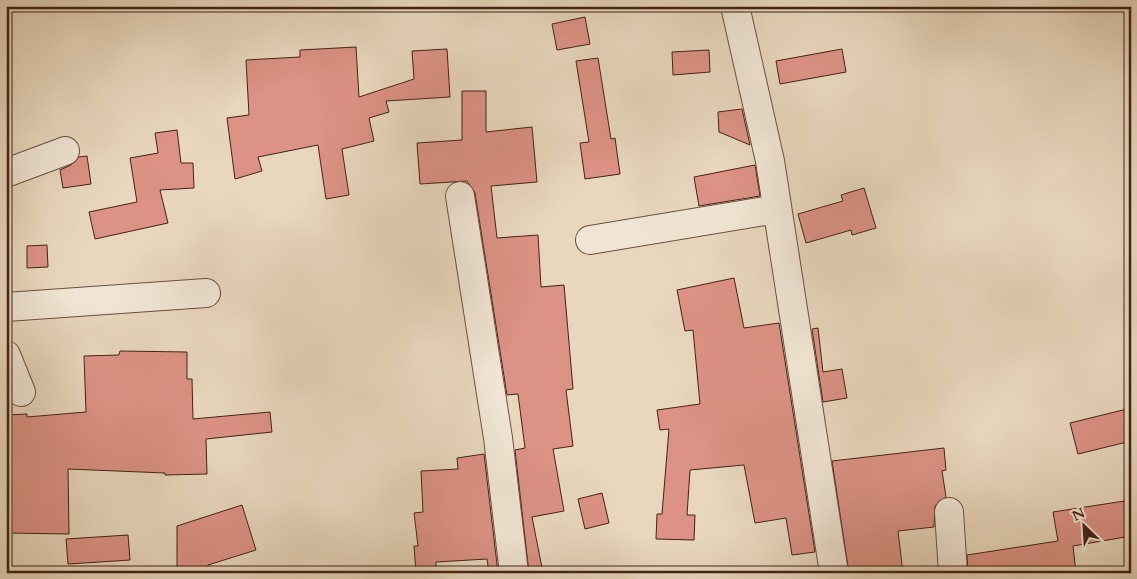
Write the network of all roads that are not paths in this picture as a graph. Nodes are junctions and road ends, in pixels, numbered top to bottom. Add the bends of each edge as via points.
1 (735, 6) edge
2 (65, 151) dead end
3 (6, 174) edge
4 (460, 196) dead end
5 (777, 209) junction
6 (590, 240) dead end
7 (206, 293) dead end
8 (6, 307) edge
9 (6, 355) edge
10 (21, 392) dead end
11 (948, 512) dead end
12 (514, 573) edge
13 (834, 573) edge
14 (953, 573) edge

1 - 5 street via 770,161
2 - 3 street
4 - 12 street via 498,438
5 - 6 street
5 - 13 street
7 - 8 street
9 - 10 street
11 - 14 street

